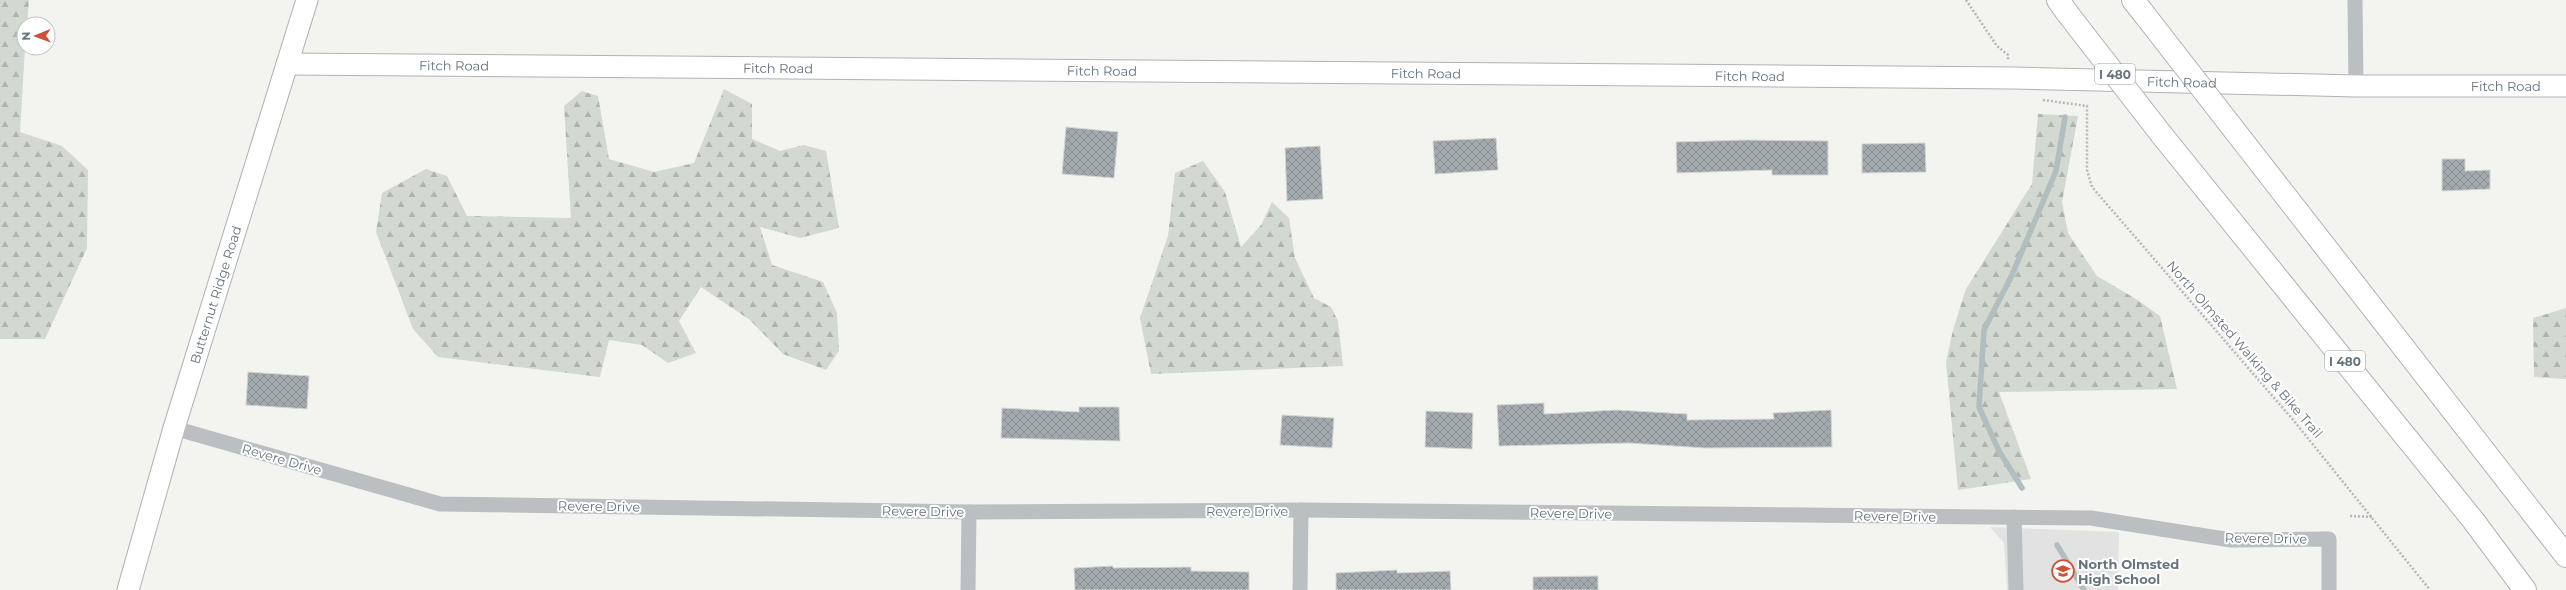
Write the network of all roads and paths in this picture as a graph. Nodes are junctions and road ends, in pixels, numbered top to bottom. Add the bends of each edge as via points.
1 (307, 0) edge
2 (1966, 0) edge
3 (2355, 0) edge
4 (2063, 7) edge
5 (2139, 7) edge
6 (2008, 62) dead end
7 (287, 64) junction
8 (2356, 86) junction
9 (2566, 86) edge
10 (2087, 106) dead end
11 (174, 428) junction
12 (1301, 510) junction
13 (969, 512) junction
14 (2350, 516) dead end
15 (2014, 517) junction
16 (2374, 517) junction
17 (2566, 556) edge
18 (128, 590) edge
19 (968, 590) edge
20 (1300, 590) edge
21 (2016, 590) edge
22 (2329, 590) edge
23 (2430, 590) edge
24 (2525, 590) edge

1 - 7 street, Butternut Ridge Road
2 - 6 path via 1997,46 2008,56
3 - 8 street
4 - 24 highway, I 480, bridge via 2161,134 2473,520
5 - 17 highway, bridge
7 - 8 street, Fitch Road via 2013,78
7 - 11 street, Butternut Ridge Road
8 - 9 street, Fitch Road
10 - 16 path, North Olmsted Walking & Bike Trail via 2087,170 2092,187 2217,330
11 - 13 street, Revere Drive via 440,504
11 - 18 street, Butternut Ridge Road
12 - 13 street, Revere Drive
12 - 15 street, Revere Drive
12 - 20 street
13 - 19 street
14 - 16 path
15 - 21 street
15 - 22 street, Revere Drive via 2091,518 2232,540 2329,539
16 - 23 path, North Olmsted Walking & Bike Trail

